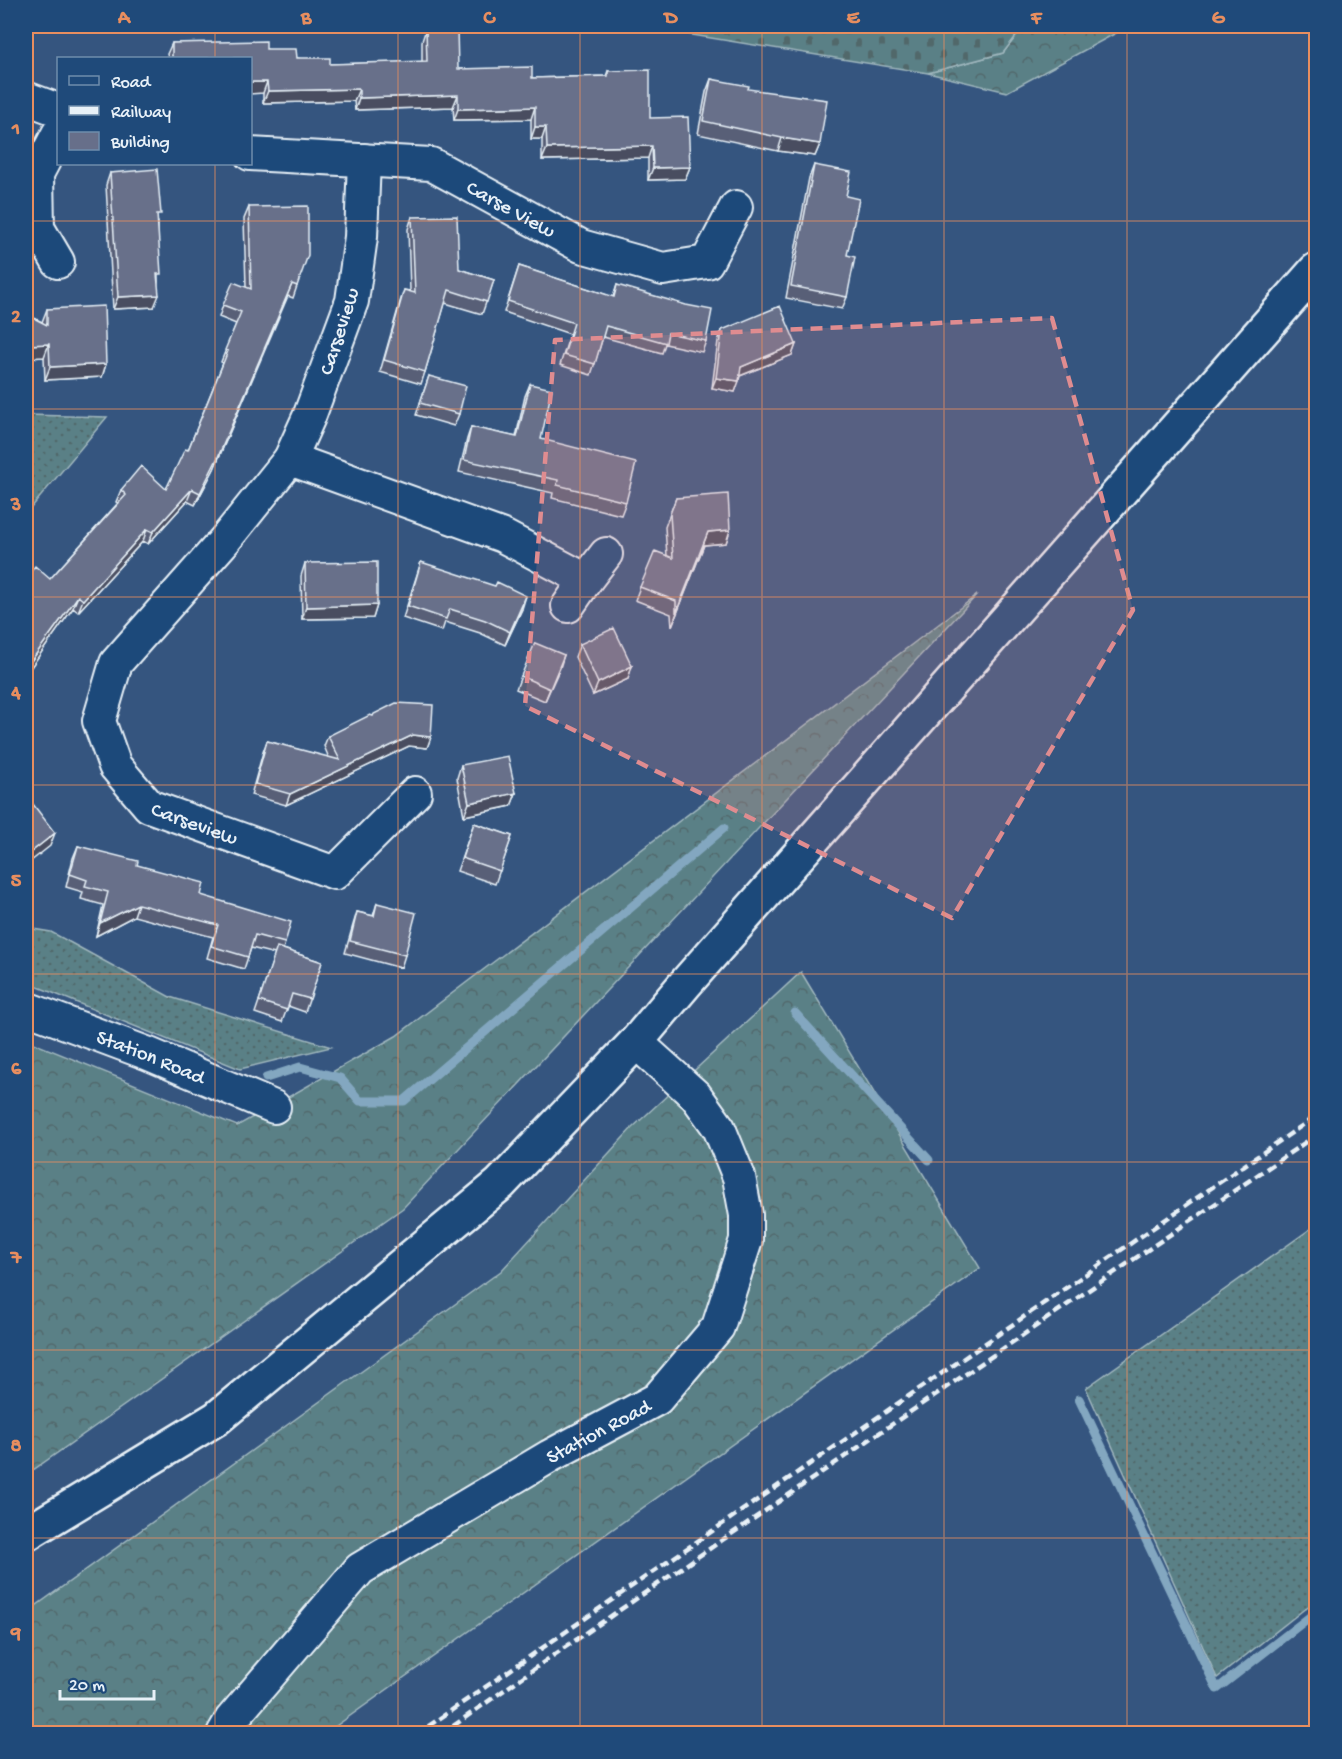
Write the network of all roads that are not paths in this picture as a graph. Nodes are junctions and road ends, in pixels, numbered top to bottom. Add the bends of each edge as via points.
1 (26, 98) edge
2 (57, 110) edge
3 (57, 136) edge
4 (252, 154) edge
5 (364, 160) junction
6 (736, 207) dead end
7 (58, 262) dead end
8 (1317, 270) edge
9 (290, 459) junction
10 (606, 554) dead end
11 (586, 580) junction
12 (568, 606) dead end
13 (415, 793) dead end
14 (26, 1008) edge
15 (636, 1042) junction
16 (274, 1107) dead end
17 (26, 1534) edge
18 (223, 1734) edge

1 - 2 street
3 - 7 street via 37,174 38,228
4 - 5 street, Carse View
5 - 6 street, Carse View via 431,164 581,246 663,268 707,262
5 - 9 street, Carseview via 361,237 352,302
8 - 15 main road
9 - 11 street via 502,536
9 - 13 street, Carseview via 116,663 99,721 114,766 149,806 335,873
10 - 11 street
11 - 12 street
14 - 16 street, Station Road
15 - 17 main road via 500,1184 217,1418
15 - 18 street, Station Road via 696,1096 719,1128 739,1177 747,1215 746,1240 718,1327 657,1399 550,1456 360,1569

